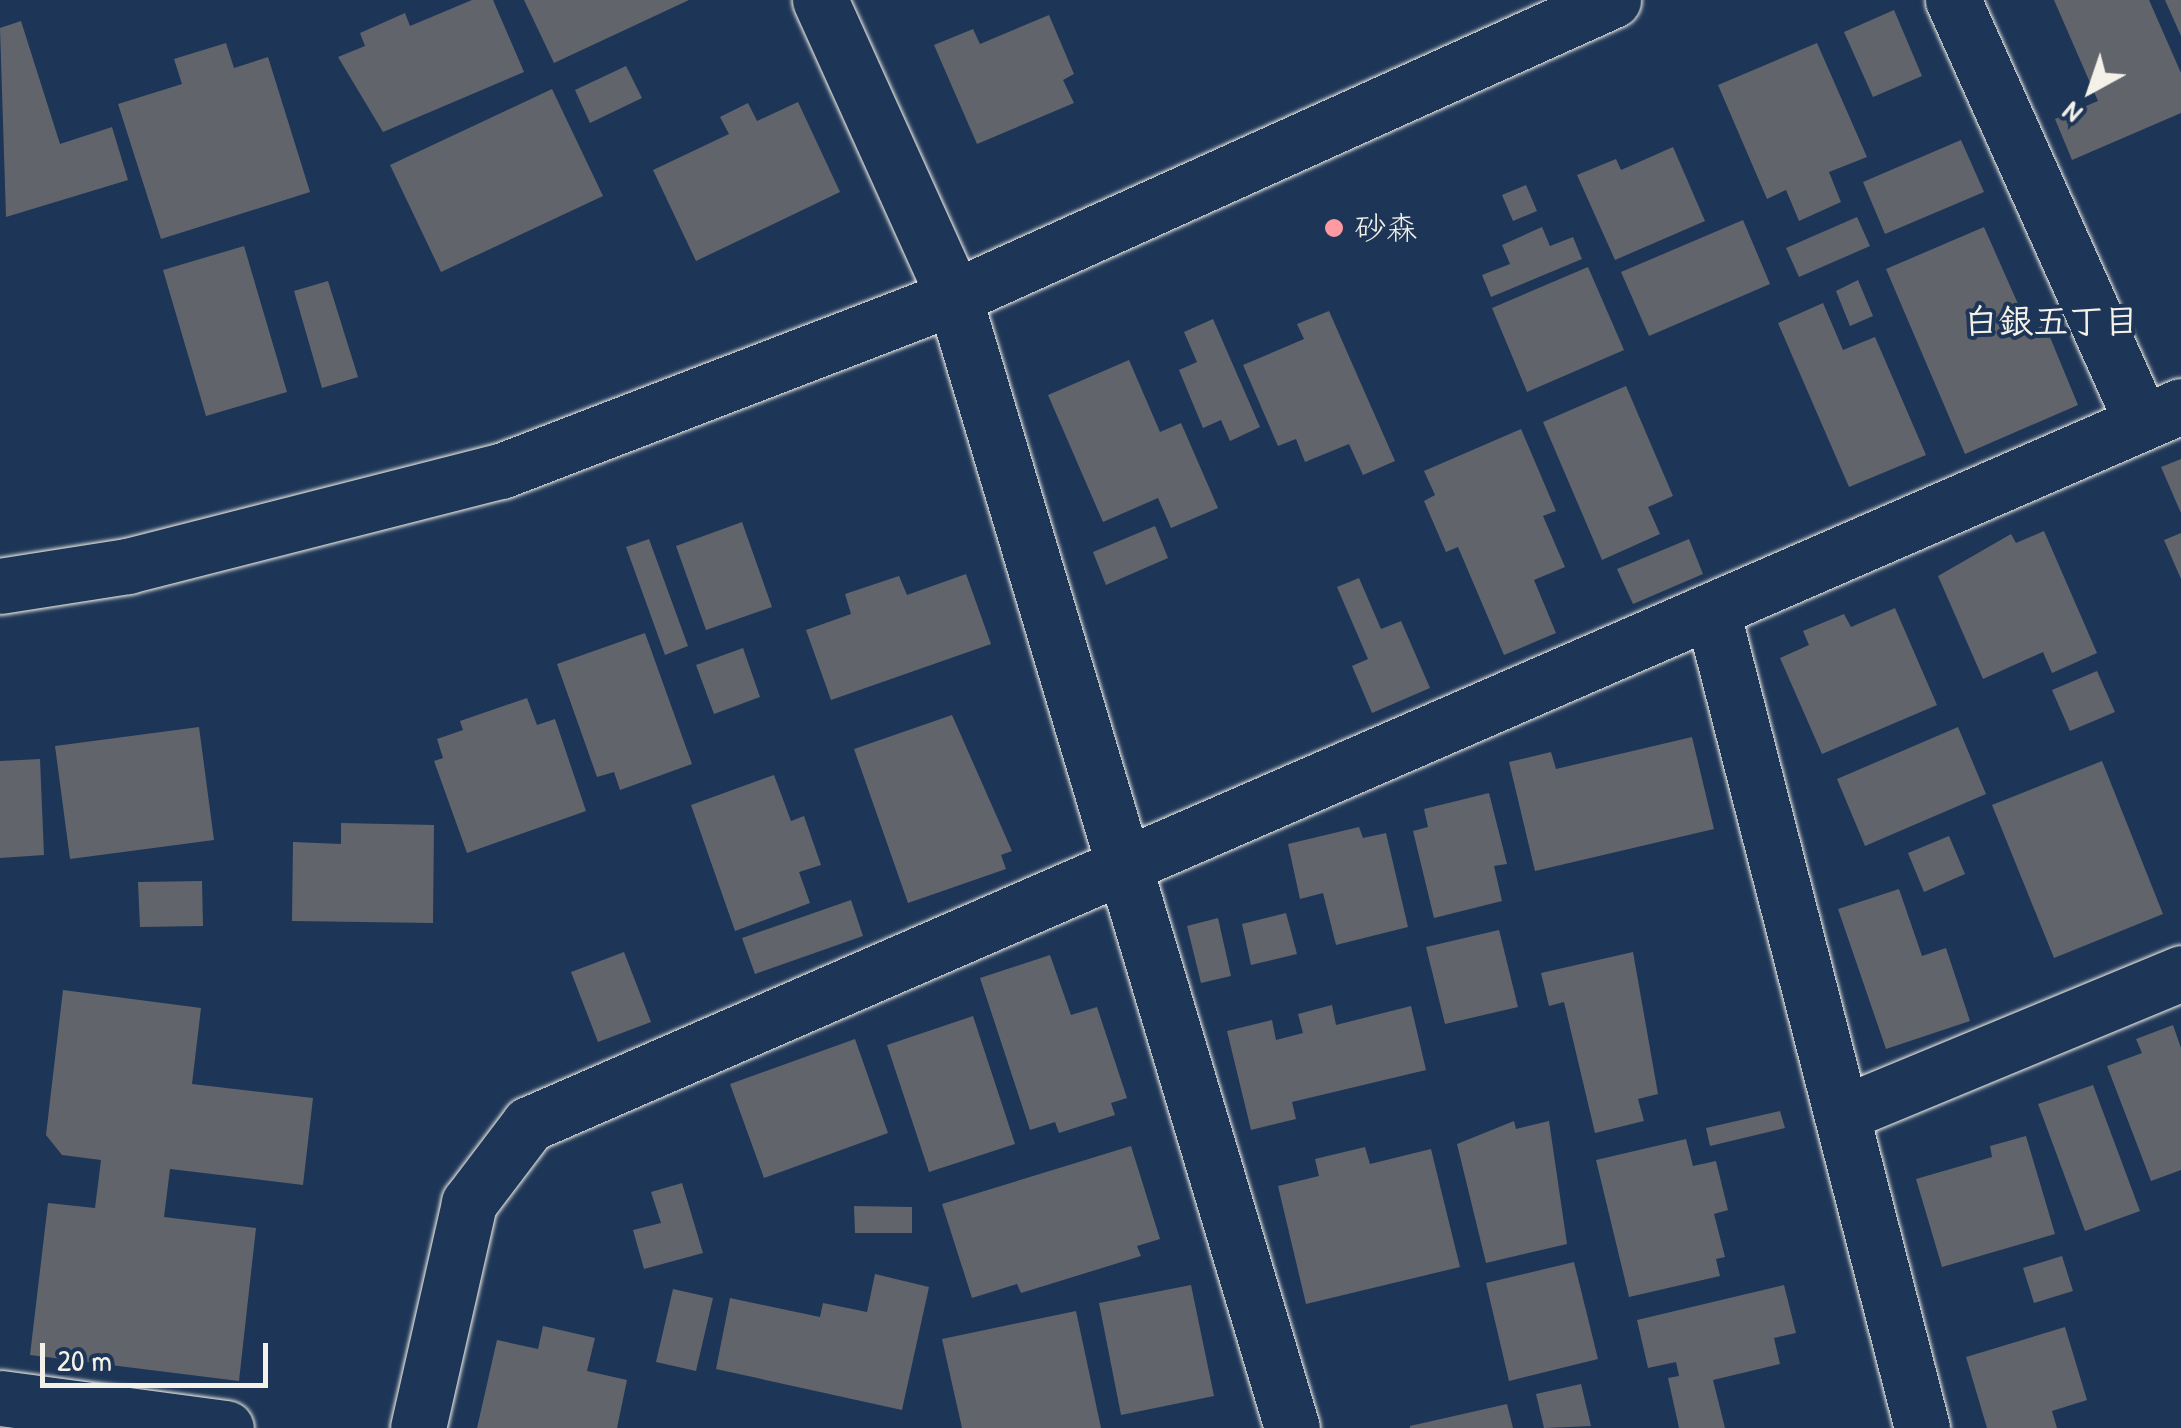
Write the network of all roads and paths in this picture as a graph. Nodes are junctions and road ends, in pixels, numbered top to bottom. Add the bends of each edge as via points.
1 (820, 0) edge
2 (1613, 0) edge
3 (1953, 0) edge
4 (954, 296) junction
5 (2161, 415) edge
6 (0, 586) edge
7 (1712, 610) junction
8 (1130, 863) junction
9 (2181, 972) edge
10 (1846, 1112) junction
11 (0, 1398) edge
12 (226, 1428) edge
13 (418, 1428) edge
14 (1292, 1428) edge
15 (1922, 1428) edge

1 - 4 street
2 - 4 street
3 - 5 street
4 - 6 street via 500,471 126,566
4 - 8 street
5 - 7 street
7 - 8 street
7 - 10 street
8 - 13 street via 529,1124 469,1203
8 - 14 street
9 - 10 street
10 - 15 street
11 - 12 street

